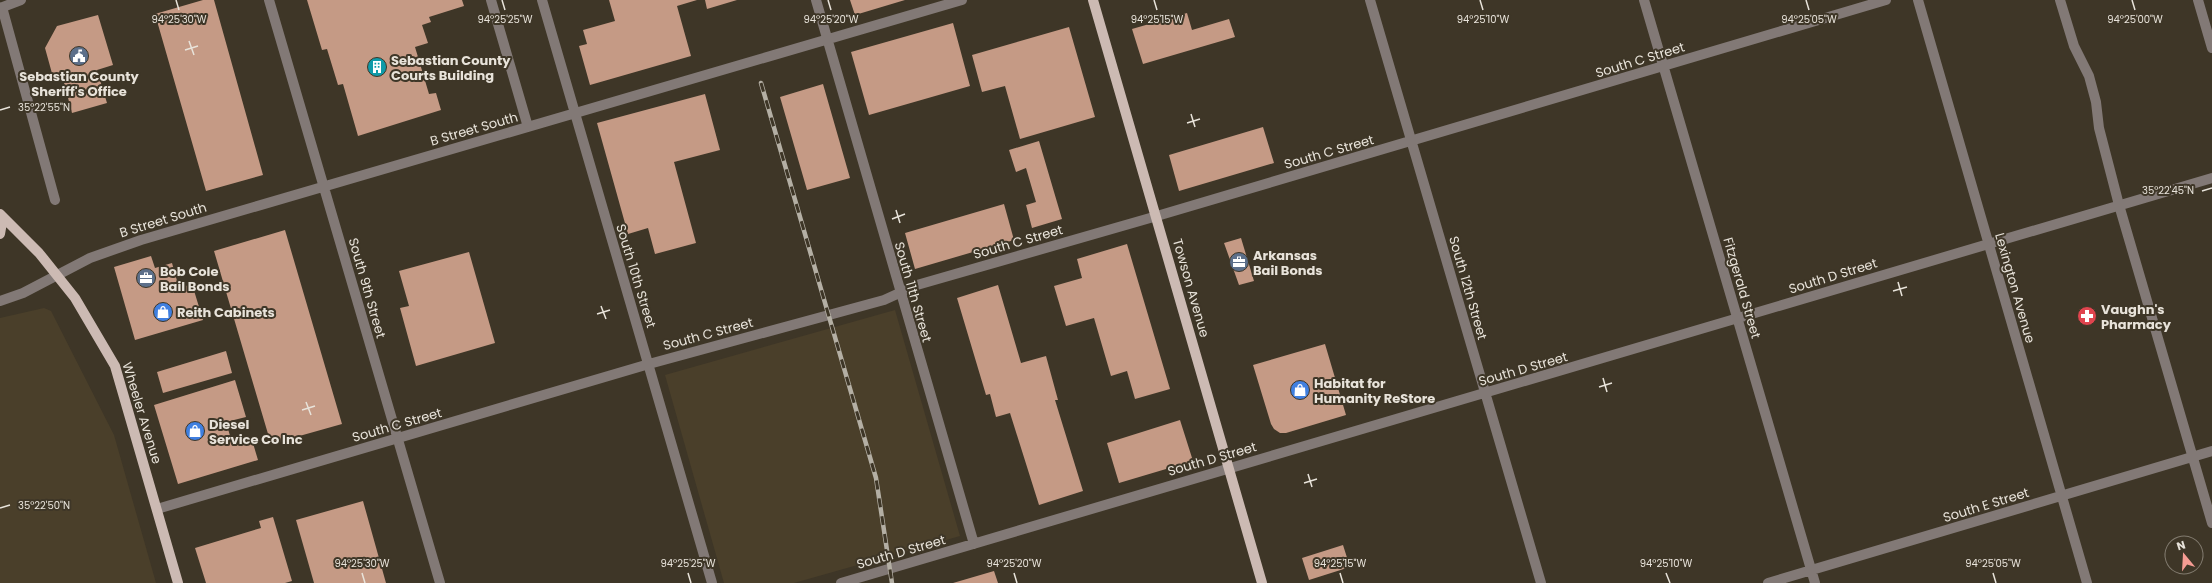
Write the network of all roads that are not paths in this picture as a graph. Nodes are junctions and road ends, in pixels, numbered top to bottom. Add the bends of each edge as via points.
1 (21, 0) edge
2 (269, 0) edge
3 (491, 0) edge
4 (542, 0) edge
5 (816, 0) edge
6 (962, 0) edge
7 (1093, 0) edge
8 (1370, 0) edge
9 (1644, 0) edge
10 (1886, 0) edge
11 (1918, 0) edge
12 (2060, 0) edge
13 (2198, 0) edge
14 (1, 8) edge
15 (827, 40) junction
16 (2212, 48) edge
17 (1663, 66) junction
18 (575, 113) junction
19 (528, 127) junction
20 (1411, 141) junction
21 (2212, 178) edge
22 (324, 187) junction
23 (55, 200) dead end
24 (2119, 205) junction
25 (2, 215) edge
26 (1156, 216) junction
27 (0, 234) edge
28 (1989, 243) junction
29 (57, 275) junction
30 (900, 293) junction
31 (0, 301) edge
32 (1737, 319) junction
33 (649, 364) junction
34 (1485, 394) junction
35 (398, 438) junction
36 (2212, 451) edge
37 (2193, 457) junction
38 (1228, 467) junction
39 (2062, 496) junction
40 (158, 509) junction
41 (2212, 522) edge
42 (974, 544) junction
43 (1811, 570) junction
44 (178, 583) edge
45 (440, 583) edge
46 (712, 583) edge
47 (840, 583) edge
48 (1262, 583) edge
49 (1541, 583) edge
50 (1768, 583) edge
51 (1815, 583) edge
52 (2088, 583) edge

1 - 14 street
2 - 22 street, South 9th Street
3 - 19 street
4 - 18 street, South 10th Street
5 - 15 street, South 11th Street
6 - 15 street, B Street South
7 - 26 main road, Towson Avenue
8 - 20 street, South 12th Street
9 - 17 street, Fitzgerald Street
10 - 17 street, South C Street
11 - 28 street, Lexington Avenue
12 - 24 street via 2074,46 2089,76 2099,128
13 - 16 street
14 - 23 street
15 - 18 street, B Street South
15 - 30 street, South 11th Street
17 - 20 street, South C Street
17 - 32 street, Fitzgerald Street
18 - 19 street, B Street South
18 - 33 street, South 10th Street
19 - 22 street, B Street South
20 - 26 street, South C Street
20 - 34 street, South 12th Street
21 - 24 street, South D Street
22 - 29 street, B Street South via 141,240 90,258
22 - 35 street, South 9th Street
24 - 28 street, South D Street
24 - 37 street
25 - 27 main road
25 - 29 main road, Wheeler Avenue
26 - 30 street, South C Street via 917,285
26 - 38 main road, Towson Avenue
28 - 32 street, South D Street
28 - 39 street, Lexington Avenue
29 - 31 street, B Street South via 23,293
29 - 40 main road, Wheeler Avenue via 76,298 115,366
30 - 33 street, South C Street via 884,300
30 - 42 street, South 11th Street
32 - 34 street, South D Street
32 - 43 street, Fitzgerald Street
33 - 35 street, South C Street
33 - 46 street, South 10th Street
34 - 38 street, South D Street
34 - 49 street, South 12th Street
35 - 40 street, South C Street
35 - 45 street, South 9th Street
36 - 37 street, South E Street
37 - 39 street, South E Street
37 - 41 street
38 - 42 street, South D Street
38 - 48 main road, Towson Avenue
39 - 43 street, South E Street
39 - 52 street, Lexington Avenue
40 - 44 main road, Wheeler Avenue
42 - 47 street, South D Street
43 - 50 street, South E Street
43 - 51 street, Fitzgerald Street

